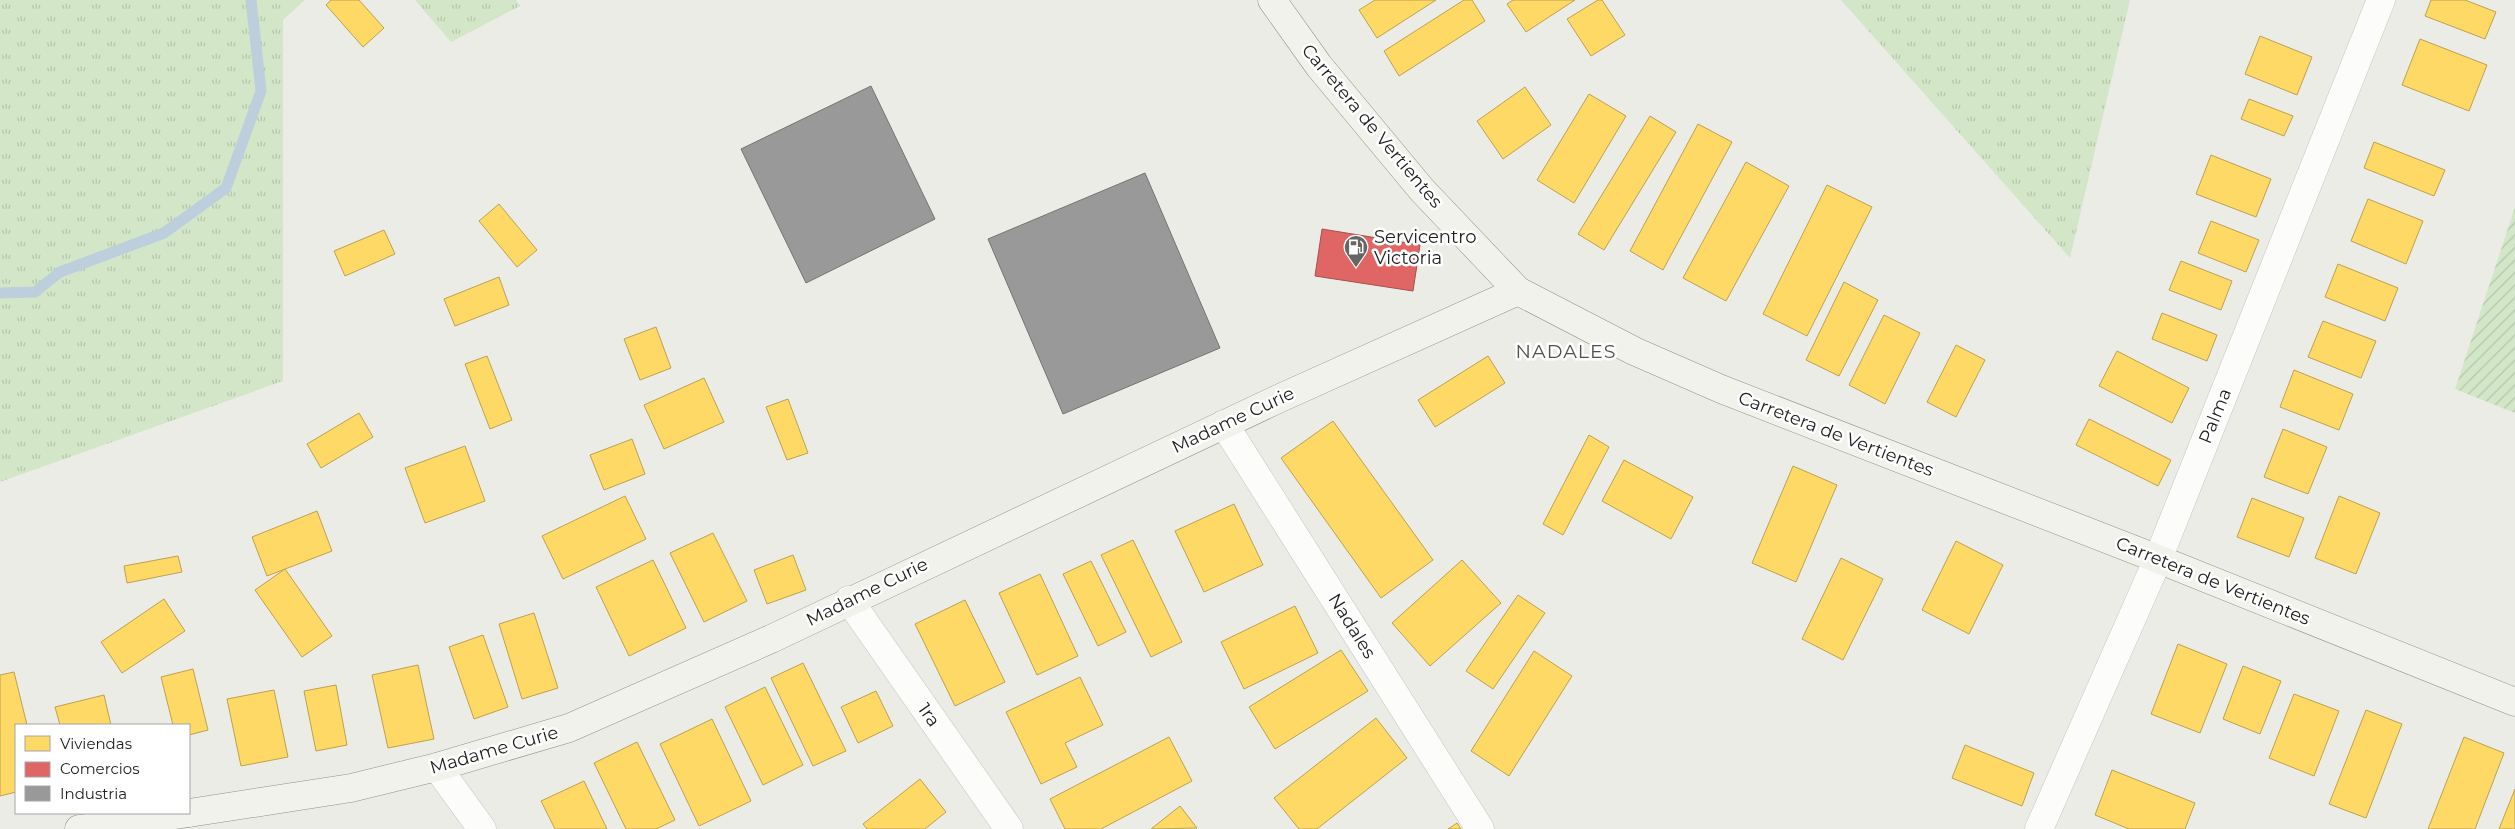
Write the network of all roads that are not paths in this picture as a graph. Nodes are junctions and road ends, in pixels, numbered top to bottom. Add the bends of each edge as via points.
1 (1272, 0) edge
2 (2381, 0) edge
3 (1518, 291) junction
4 (1224, 424) junction
5 (2158, 559) junction
6 (849, 600) junction
7 (2515, 702) edge
8 (437, 767) junction
9 (190, 813) edge
10 (181, 814) edge
11 (79, 829) edge
12 (482, 829) edge
13 (1009, 829) edge
14 (1480, 829) edge
15 (2039, 829) edge

1 - 3 main road, Carretera de Vertientes via 1319,66 1422,190
2 - 5 street, Palma
3 - 4 main road, Madame Curie
3 - 5 main road, Carretera de Vertientes via 1634,351 1721,389
4 - 6 main road, Madame Curie
4 - 14 street, Nadales
5 - 7 main road, Carretera de Vertientes
5 - 15 street, Palma
6 - 8 main road, Madame Curie via 771,639 569,728
6 - 13 street, 1ra
8 - 9 main road, Madame Curie via 351,788
8 - 12 street
10 - 11 main road, Madame Curie

